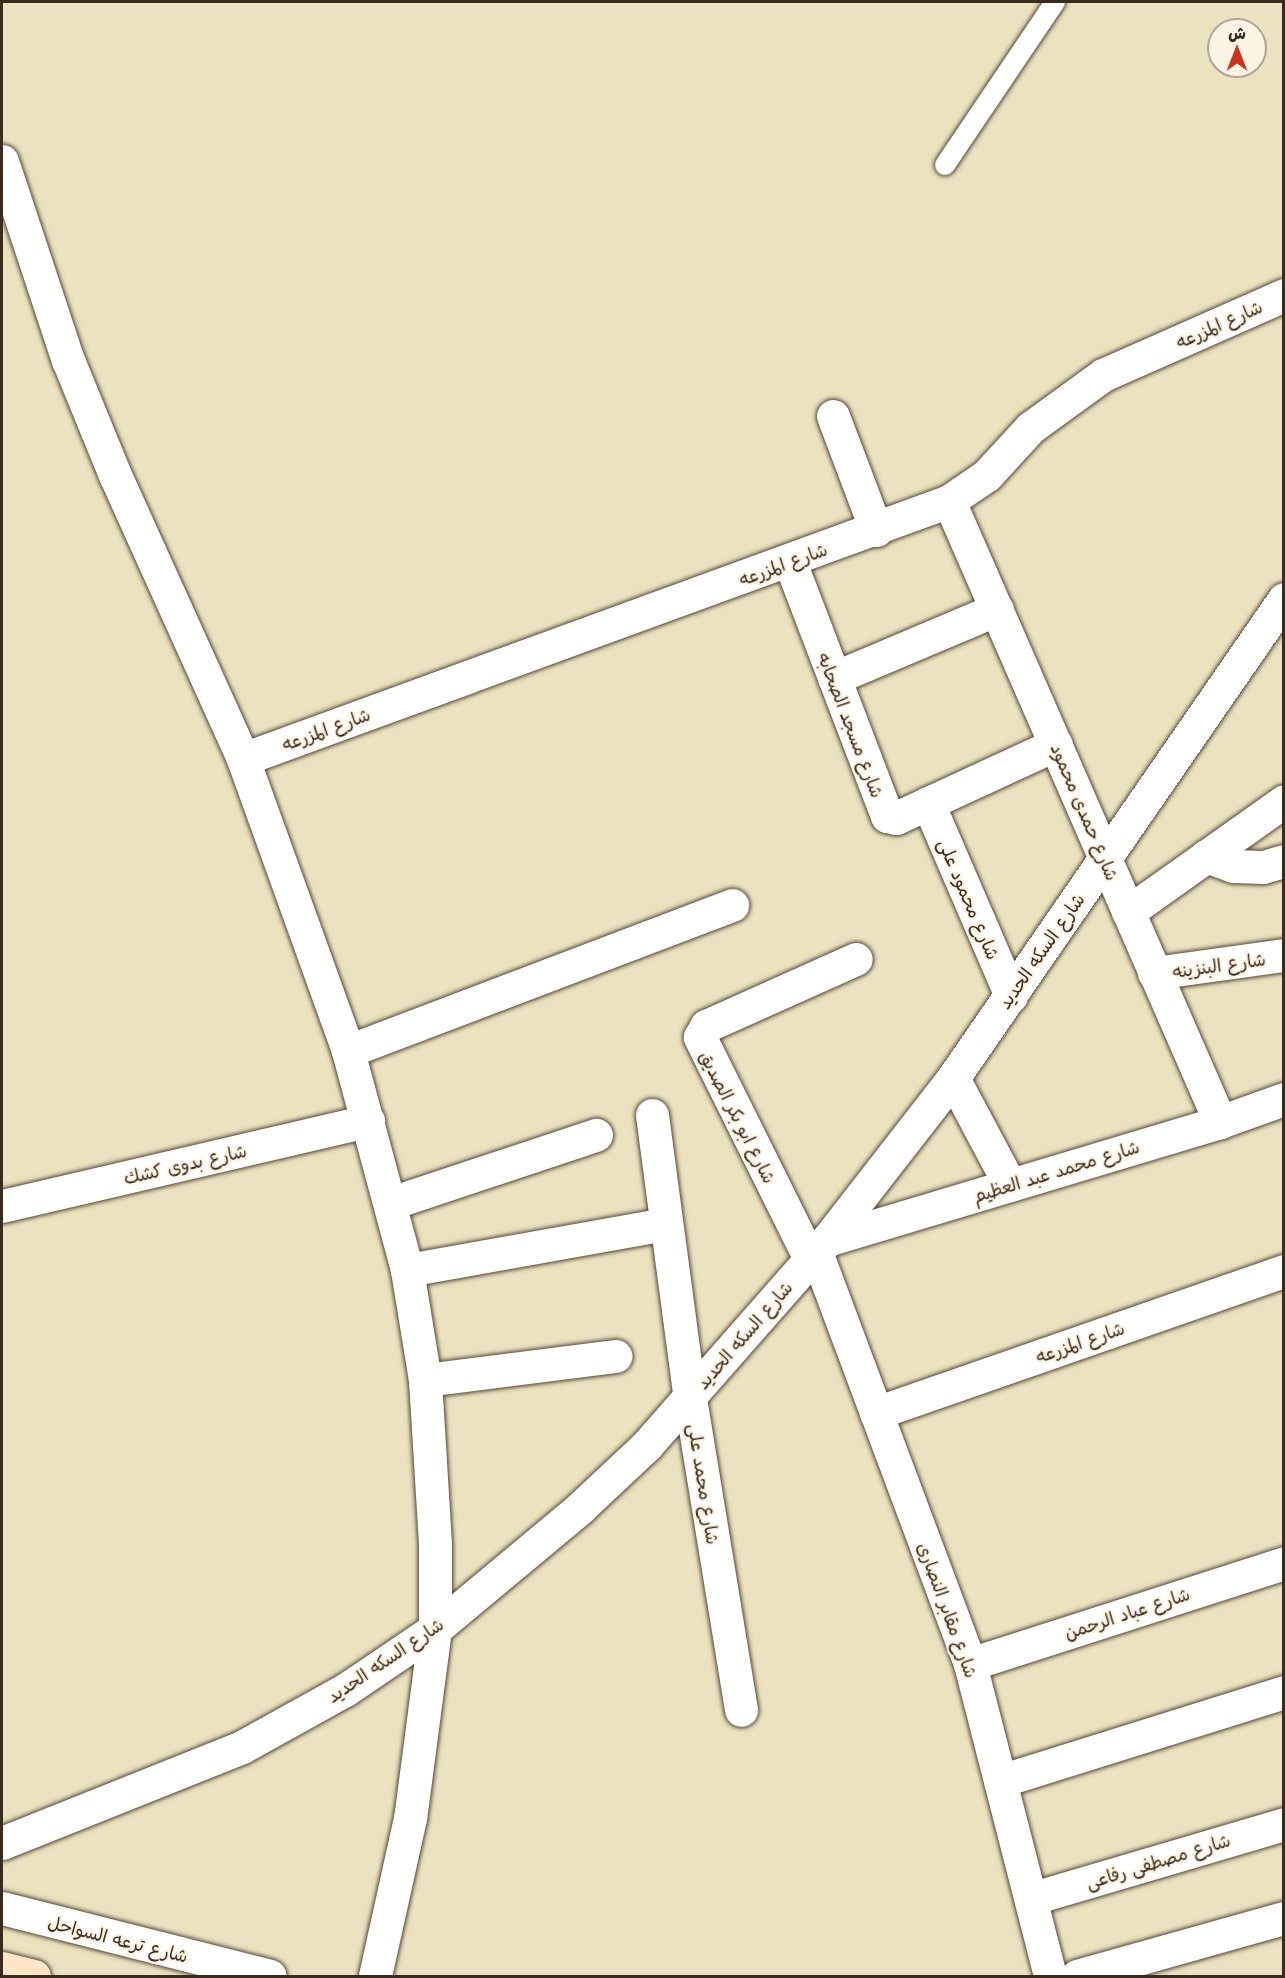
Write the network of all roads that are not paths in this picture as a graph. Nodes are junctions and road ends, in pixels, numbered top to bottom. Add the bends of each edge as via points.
1 (1055, 2) edge
2 (2, 161) edge
3 (945, 165) dead end
4 (1284, 295) edge
5 (833, 416) dead end
6 (950, 501) junction
7 (876, 530) junction
8 (790, 562) junction
9 (1284, 599) edge
10 (997, 609) junction
11 (834, 678) junction
12 (1056, 744) junction
13 (243, 759) junction
14 (1284, 801) edge
15 (928, 803) junction
16 (1206, 856) junction
17 (1105, 860) junction
18 (1284, 861) edge
19 (732, 905) dead end
20 (1128, 912) junction
21 (1284, 955) edge
22 (856, 959) dead end
23 (1154, 973) junction
24 (1011, 996) junction
25 (348, 1051) junction
26 (952, 1078) junction
27 (1284, 1099) edge
28 (652, 1115) dead end
29 (368, 1121) junction
30 (1220, 1122) junction
31 (596, 1135) dead end
32 (1010, 1185) junction
33 (391, 1203) junction
34 (2, 1206) edge
35 (666, 1224) junction
36 (818, 1250) junction
37 (407, 1270) junction
38 (1284, 1271) edge
39 (615, 1356) dead end
40 (425, 1380) junction
41 (690, 1398) junction
42 (876, 1413) junction
43 (1284, 1563) edge
44 (435, 1629) junction
45 (970, 1664) junction
46 (1284, 1692) edge
47 (741, 1710) dead end
48 (1000, 1781) junction
49 (1284, 1824) edge
50 (2, 1843) edge
51 (1033, 1898) junction
52 (2, 1908) edge
53 (1284, 1918) edge
54 (2, 1968) edge
55 (34, 1977) edge
56 (270, 1977) edge
57 (375, 1977) edge
58 (1050, 1977) edge
59 (1077, 1977) edge

1 - 3 lane
2 - 13 street via 68,360 115,475
4 - 6 street, شارع المزرعه via 1103,375 1030,428 987,475
5 - 7 street
6 - 7 street, شارع المزرعه
6 - 10 street, شارع حمدى محمود
7 - 8 street, شارع المزرعه
8 - 11 street, شارع مسجد الصحابه
8 - 13 street, شارع المزرعه
9 - 17 street, شارع السكه الحديد
10 - 11 street
10 - 12 street, شارع حمدى محمود
11 - 15 street, شارع مسجد الصحابه via 884,813 896,818
12 - 15 street, شارع مسجد الصحابه
12 - 17 street, شارع حمدى محمود
13 - 25 street
14 - 16 street
15 - 24 street, شارع محمود على
16 - 18 street via 1233,866 1263,867
16 - 20 street
17 - 20 street, شارع حمدى محمود
17 - 24 street, شارع السكه الحديد
19 - 25 street
20 - 23 street, شارع حمدى محمود
21 - 23 street, شارع البنزينه
22 - 36 street, شارع ابو بكر الصديق via 706,1026 700,1037
23 - 30 street, شارع حمدى محمود
24 - 26 street, شارع السكه الحديد
25 - 29 street
26 - 32 street
26 - 36 street, شارع السكه الحديد
27 - 30 street, شارع محمد عبد العظيم
28 - 35 street, شارع محمد على
29 - 33 street
29 - 34 street, شارع بدوى كشك
30 - 32 street, شارع محمد عبد العظيم
31 - 33 street
32 - 36 street, شارع محمد عبد العظيم
33 - 37 street
35 - 37 street
35 - 41 street, شارع محمد على
36 - 41 street, شارع السكه الحديد
36 - 42 street, شارع مقابر النصارى
37 - 40 street
38 - 42 street, شارع المزرعه
39 - 40 street
40 - 44 street via 435,1544
41 - 44 street, شارع السكه الحديد via 647,1446 580,1508
41 - 47 street, شارع محمد على
42 - 45 street, شارع مقابر النصارى
43 - 45 street, شارع عباد الرحمن
44 - 50 street, شارع السكه الحديد via 345,1690 242,1747
44 - 57 street via 410,1818
45 - 48 street, شارع مقابر النصارى
46 - 48 street
48 - 51 street, شارع مقابر النصارى
49 - 51 street, شارع مصطفى رفاعى
51 - 58 street, شارع مقابر النصارى
52 - 56 street, شارع ترعه السواحل
53 - 59 street
54 - 55 main road

